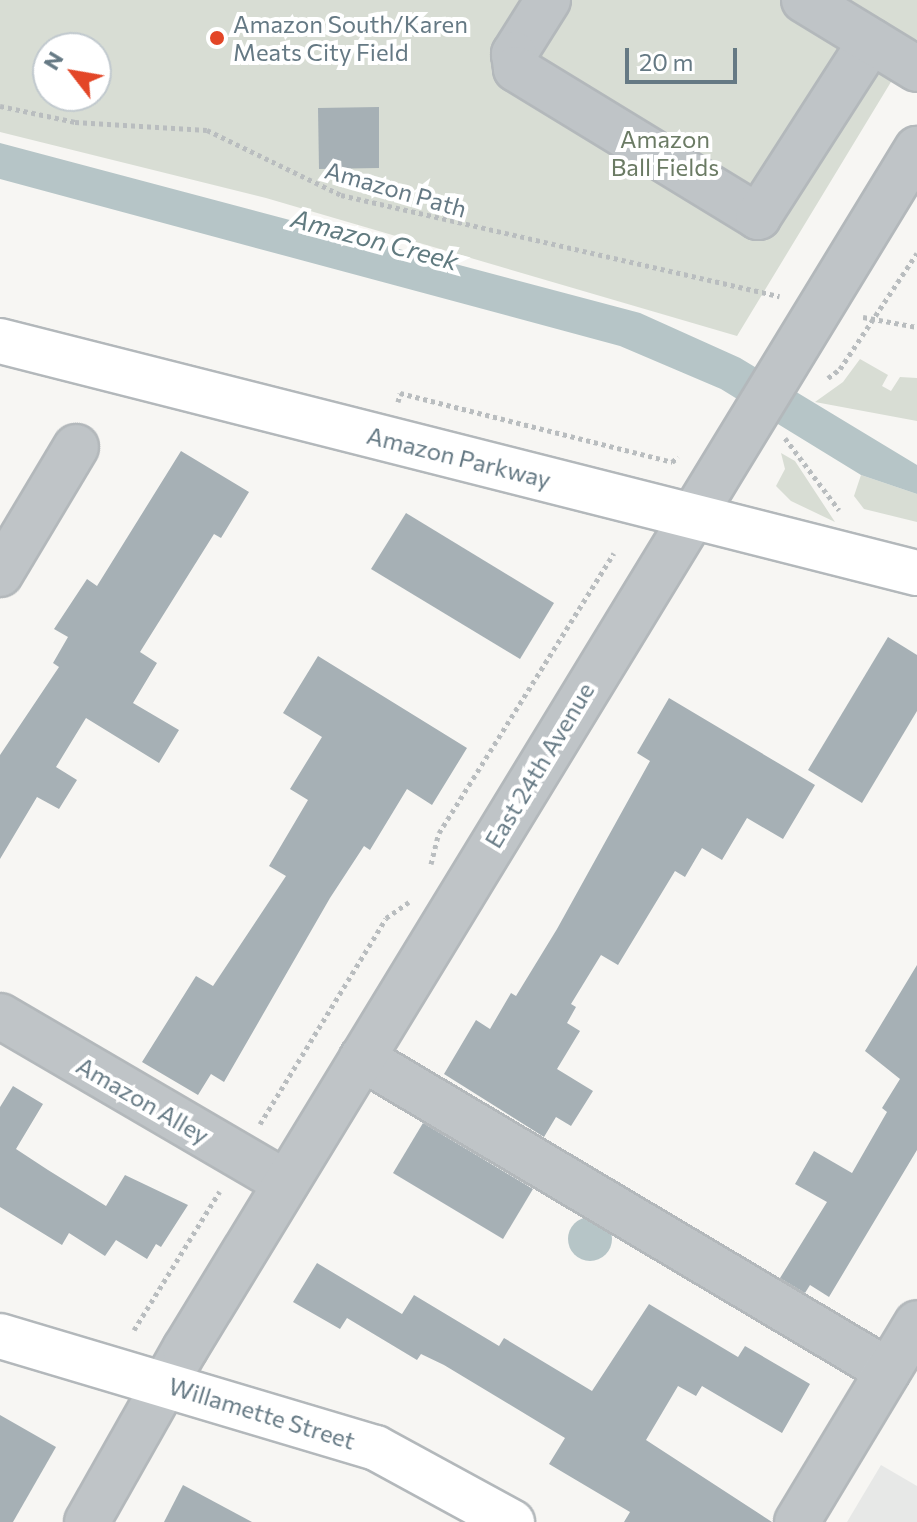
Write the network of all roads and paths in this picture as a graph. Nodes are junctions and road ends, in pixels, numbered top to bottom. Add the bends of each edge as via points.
1 (548, 0) edge
2 (804, 0) edge
3 (871, 41) junction
4 (917, 69) edge
5 (0, 106) edge
6 (917, 149) edge
7 (917, 253) edge
8 (789, 299) dead end
9 (849, 315) dead end
10 (874, 320) junction
11 (917, 327) edge
12 (0, 341) edge
13 (797, 380) junction
14 (768, 423) junction
15 (390, 440) junction
16 (76, 447) dead end
17 (690, 455) dead end
18 (843, 513) dead end
19 (692, 516) junction
20 (614, 553) dead end
21 (917, 573) edge
22 (0, 574) edge
23 (429, 877) dead end
24 (414, 899) dead end
25 (0, 1016) edge
26 (362, 1058) junction
27 (240, 1156) junction
28 (286, 1183) junction
29 (917, 1323) edge
30 (136, 1331) dead end
31 (0, 1336) edge
32 (888, 1371) junction
33 (164, 1383) junction
34 (87, 1522) edge
35 (512, 1522) edge
36 (797, 1522) edge

1 - 3 street via 514,54 516,69 758,217
2 - 3 street
3 - 4 street
5 - 8 path, Amazon Path via 75,122 207,130 341,195
6 - 13 street, East 24th Avenue
7 - 10 path
9 - 10 path
10 - 11 path
10 - 13 path via 840,369
12 - 15 main road, Amazon Parkway
13 - 14 street, East 24th Avenue
14 - 18 path
14 - 19 street, East 24th Avenue
15 - 17 path via 400,393 672,462
15 - 19 main road, Amazon Parkway
16 - 22 street
19 - 21 main road, Amazon Parkway
19 - 26 street, East 24th Avenue
20 - 23 path via 439,833
24 - 27 path via 386,918
25 - 27 street, Amazon Alley
26 - 28 street, East 24th Avenue
26 - 32 street
27 - 28 street, Amazon Alley
27 - 30 path
28 - 33 street, East 24th Avenue
29 - 32 street
31 - 33 main road, Willamette Street
32 - 36 street
33 - 34 street, East 24th Avenue
33 - 35 main road, Willamette Street via 376,1448

